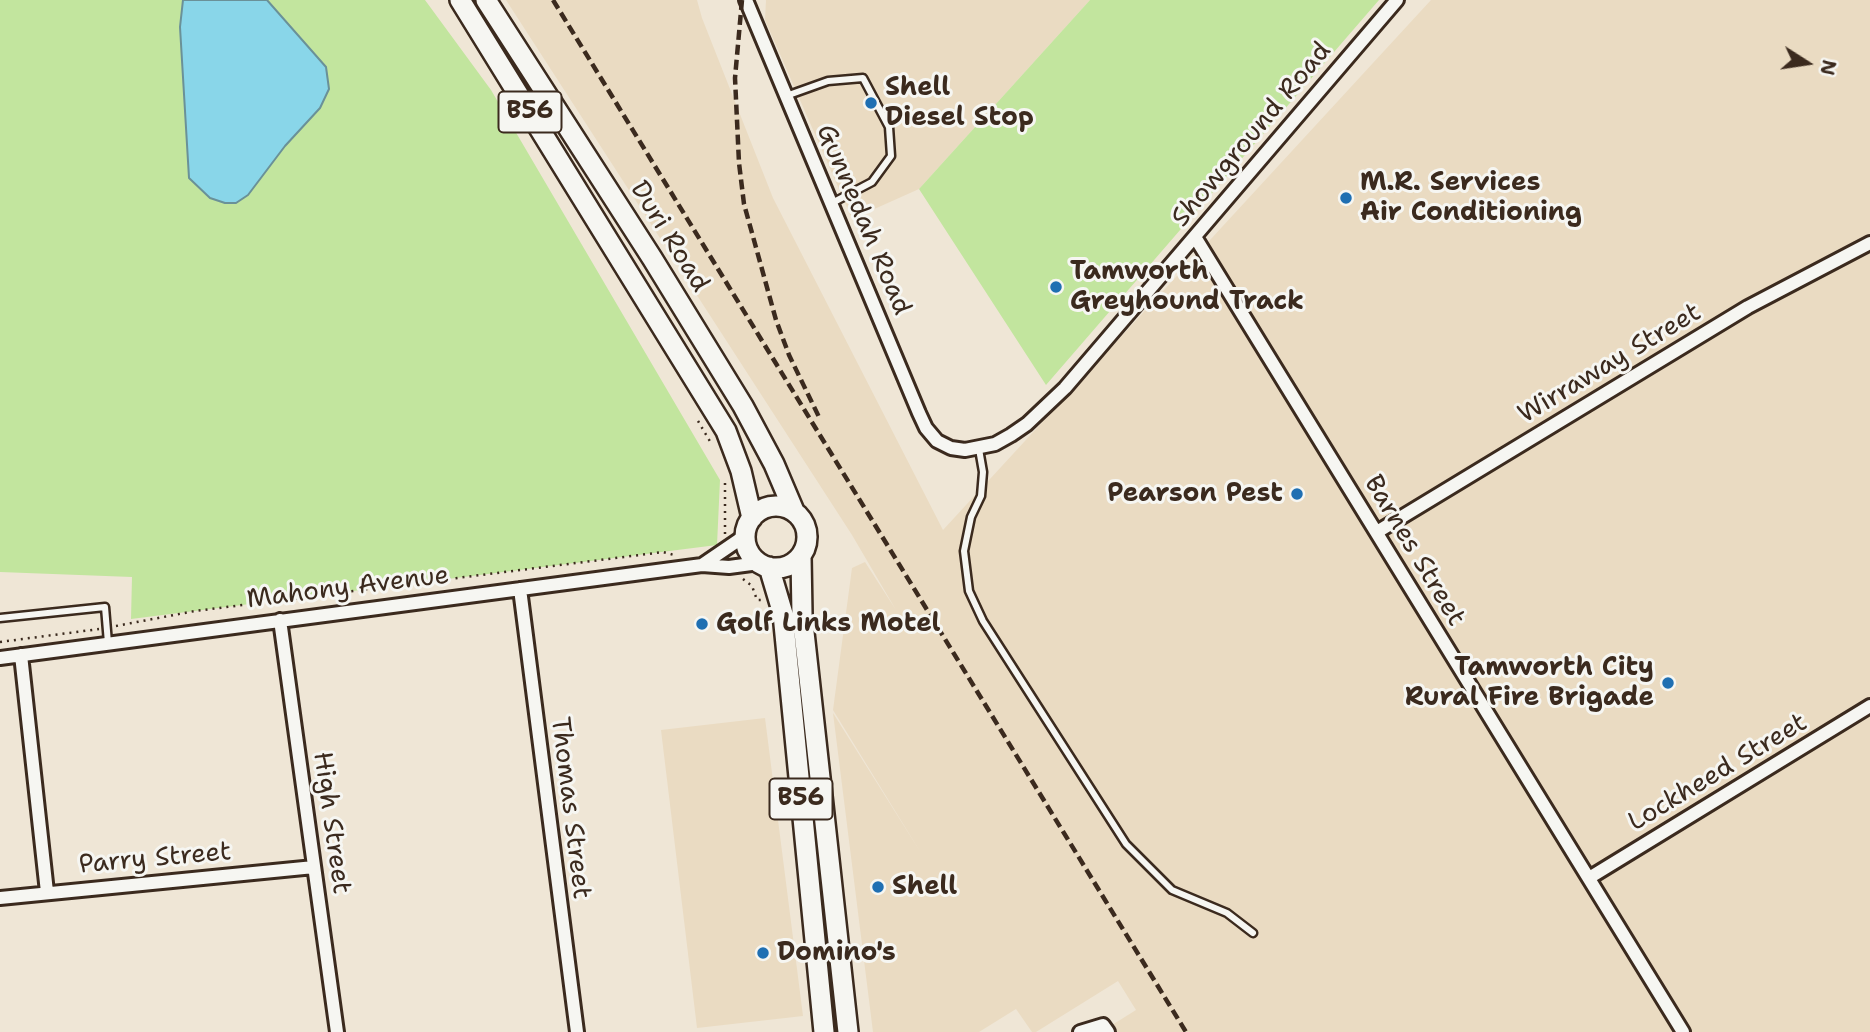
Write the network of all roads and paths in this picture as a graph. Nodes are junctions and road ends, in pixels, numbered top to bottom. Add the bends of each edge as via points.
1 (460, 0) edge
2 (486, 0) edge
3 (746, 0) edge
4 (1396, 0) edge
5 (786, 96) junction
6 (831, 203) junction
7 (1195, 237) junction
8 (1870, 243) edge
9 (695, 416) dead end
10 (951, 448) joint
11 (979, 449) junction
12 (716, 450) dead end
13 (725, 472) dead end
14 (793, 511) junction
15 (749, 526) junction
16 (1377, 532) junction
17 (728, 548) junction
18 (674, 555) dead end
19 (801, 556) junction
20 (702, 565) junction
21 (764, 565) junction
22 (729, 566) junction
23 (520, 589) junction
24 (779, 600) junction
25 (0, 618) edge
26 (280, 620) junction
27 (107, 628) junction
28 (0, 642) edge
29 (108, 643) junction
30 (21, 655) junction
31 (0, 657) edge
32 (1870, 706) edge
33 (314, 867) junction
34 (1589, 878) junction
35 (47, 892) junction
36 (0, 898) edge
37 (1253, 933) dead end
38 (839, 959) junction
39 (1105, 1028) edge
40 (337, 1032) edge
41 (577, 1032) edge
42 (824, 1032) edge
43 (831, 1032) edge
44 (848, 1032) edge
45 (1080, 1032) edge
46 (1683, 1032) edge

1 - 15 main road, Duri Road / B56 via 726,431 741,471
2 - 14 main road, Duri Road / B56 via 743,405
3 - 5 street, Gunnedah Road
4 - 7 street, Showground Road
5 - 6 street, Gunnedah Road
5 - 6 lane via 828,81 863,78 889,127 891,156 872,182
6 - 10 street, Gunnedah Road via 926,428
7 - 11 street, Showground Road via 1048,406 1011,435
7 - 16 street, Barnes Street
8 - 16 street, Wirraway Street via 1748,307
9 - 12 path
10 - 11 street, Showground Road
11 - 37 lane via 981,496 964,551 969,591 983,621 1126,844 1172,890 1227,913
13 - 17 path
14 - 15 main road via 767,508
14 - 19 main road, B56 via 806,527
15 - 17 street, Mahony Avenue
15 - 21 main road, B56 via 749,551
16 - 34 street, Barnes Street
17 - 20 street, Mahony Avenue
18 - 27 path via 663,552 195,611
19 - 21 main road via 787,566
19 - 38 main road, B56 via 802,614
20 - 22 street, Mahony Avenue
20 - 23 street, Mahony Avenue
21 - 22 street, Mahony Avenue
21 - 24 main road, B56
22 - 24 path via 730,580 742,578 752,586 757,600
23 - 26 street, Mahony Avenue
23 - 41 street, Thomas Street
24 - 42 main road, B56
25 - 27 lane via 105,607
26 - 29 street, Mahony Avenue
26 - 33 street, High Street
27 - 28 path
27 - 29 lane
29 - 30 street, Mahony Avenue
30 - 31 street, Mahony Avenue
30 - 35 street
32 - 34 street, Lockheed Street
33 - 35 street, Parry Street
33 - 40 street, High Street
34 - 46 street, Barnes Street
35 - 36 street, Parry Street
38 - 43 main road via 838,1010
38 - 44 main road, B56
39 - 45 street

